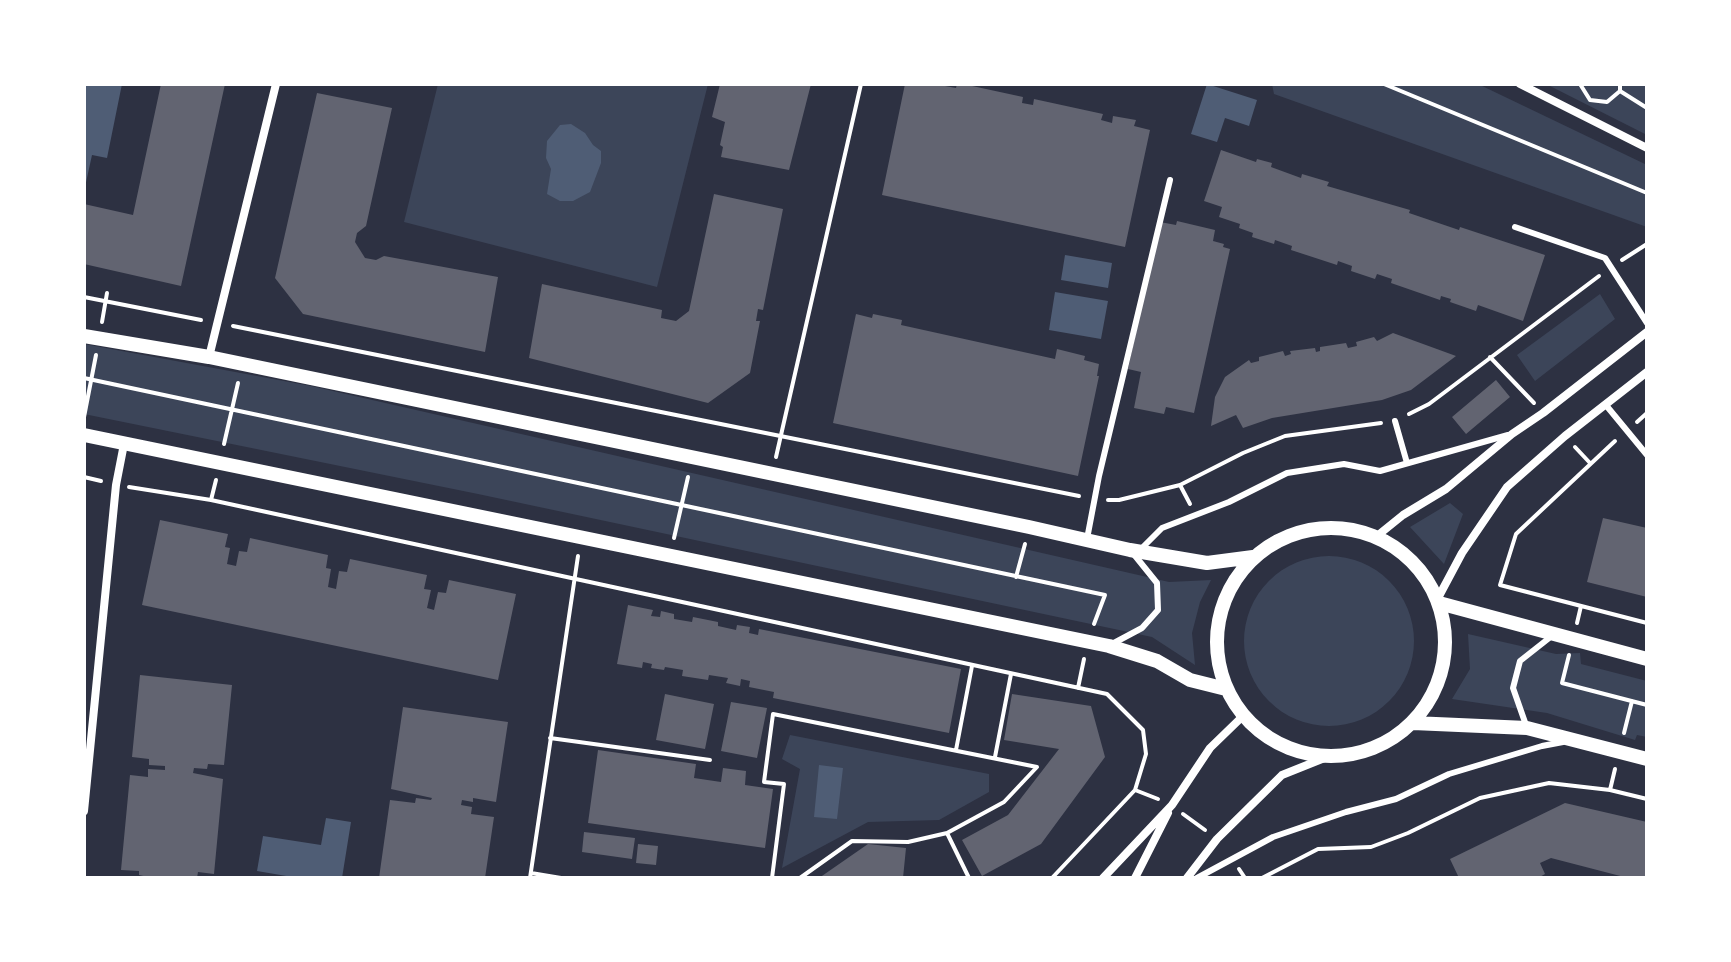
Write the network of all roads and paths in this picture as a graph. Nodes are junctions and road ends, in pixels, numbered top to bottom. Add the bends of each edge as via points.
1 (276, 84) edge
2 (861, 84) edge
3 (1384, 84) edge
4 (1520, 84) edge
5 (1580, 84) edge
6 (1620, 84) edge
7 (1620, 91) junction
8 (1647, 108) edge
9 (1647, 148) edge
10 (1170, 180) dead end
11 (1647, 193) edge
12 (1515, 227) dead end
13 (1647, 244) edge
14 (1611, 267) junction
15 (84, 297) edge
16 (218, 323) junction
17 (1647, 323) edge
18 (1647, 332) edge
19 (84, 336) edge
20 (209, 357) junction
21 (242, 365) junction
22 (1647, 372) edge
23 (84, 378) edge
24 (1605, 404) junction
25 (231, 411) junction
26 (1395, 421) junction
27 (1512, 434) junction
28 (84, 435) edge
29 (781, 437) junction
30 (124, 444) junction
31 (1647, 455) edge
32 (692, 459) junction
33 (219, 463) junction
34 (1407, 463) junction
35 (1590, 463) dead end
36 (772, 475) junction
37 (84, 477) edge
38 (116, 485) junction
39 (1094, 499) junction
40 (211, 500) junction
41 (682, 506) junction
42 (1029, 527) junction
43 (1377, 536) junction
44 (581, 538) junction
45 (1087, 540) junction
46 (1135, 551) junction
47 (671, 556) junction
48 (1253, 557) junction
49 (1016, 577) junction
50 (574, 580) junction
51 (1438, 601) junction
52 (1647, 623) edge
53 (1553, 635) junction
54 (1088, 641) junction
55 (1109, 646) junction
56 (1647, 659) edge
57 (972, 665) junction
58 (1011, 674) junction
59 (1562, 683) dead end
60 (1078, 688) junction
61 (1226, 689) junction
62 (1647, 705) edge
63 (1243, 716) junction
64 (1413, 723) junction
65 (1527, 728) junction
66 (549, 738) junction
67 (1573, 740) junction
68 (956, 750) junction
69 (995, 757) junction
70 (1327, 757) junction
71 (1647, 759) edge
72 (710, 760) dead end
73 (1135, 790) junction
74 (1647, 799) edge
75 (1172, 805) junction
76 (84, 811) edge
77 (947, 833) junction
78 (1217, 839) junction
79 (1232, 859) junction
80 (530, 875) edge
81 (561, 878) edge
82 (772, 878) edge
83 (800, 878) edge
84 (969, 878) edge
85 (1052, 878) edge
86 (1103, 878) edge
87 (1135, 878) edge
88 (1187, 878) edge
89 (1197, 878) edge
90 (1245, 878) edge
91 (1262, 878) edge

1 - 16 street
2 - 29 path
3 - 11 path
4 - 9 street
5 - 7 path via 1590,100 1607,102
6 - 7 path
7 - 8 path
10 - 39 lane
12 - 14 lane via 1605,258
13 - 14 path
14 - 17 lane
14 - 26 path via 1429,404
15 - 16 path
16 - 20 street
16 - 29 path
18 - 27 street
19 - 20 street
20 - 21 street
21 - 25 path
21 - 32 street
22 - 24 street
23 - 25 path
24 - 31 lane
24 - 51 street via 1507,487 1462,553
25 - 33 path
25 - 41 path
26 - 34 lane
26 - 39 path via 1285,436 1180,485 1119,500
27 - 34 lane
27 - 43 street via 1446,489
28 - 30 street
29 - 36 path
29 - 39 path
30 - 33 street
30 - 38 street
32 - 36 street
32 - 41 path
33 - 40 path
33 - 44 street
34 - 46 lane via 1380,471 1344,464 1287,473 1162,528
35 - 52 path via 1516,534 1500,585
36 - 42 street
37 - 38 path
38 - 40 path
38 - 76 street
39 - 45 lane
40 - 50 path
41 - 47 path
41 - 49 path
42 - 45 street
42 - 49 path
43 - 48 street via 1334,526 1290,534
43 - 51 street via 1414,561
44 - 47 street
44 - 50 path
45 - 46 street
46 - 48 street via 1207,563
46 - 55 lane via 1157,583 1158,610 1142,628
47 - 54 street
48 - 61 street via 1230,585 1218,619 1217,655
49 - 54 path via 1105,595
50 - 57 path
50 - 66 path
51 - 53 street
51 - 64 street via 1446,651 1436,690
53 - 56 street
53 - 65 lane via 1520,661 1513,688
54 - 55 street
54 - 60 path
55 - 61 street
57 - 58 path
57 - 68 path
58 - 60 path
58 - 69 path
59 - 62 path
60 - 73 path via 1107,694 1143,730 1146,754
61 - 63 street
63 - 70 street via 1296,752
63 - 75 street via 1210,748
64 - 65 street
64 - 70 street via 1388,742 1359,754
65 - 67 street
66 - 72 path
66 - 80 path
67 - 71 street
67 - 79 lane via 1449,774 1396,799 1273,837
68 - 69 path
68 - 82 path via 773,714 764,782 784,784
69 - 77 path via 1037,767 1004,802
70 - 78 street via 1282,775
73 - 75 path
73 - 85 path
74 - 91 path via 1549,783 1480,798 1371,847 1318,849
75 - 78 path
75 - 86 street
75 - 87 street
77 - 83 path via 908,842 852,841
77 - 84 path
78 - 88 street
79 - 89 lane
79 - 90 path
80 - 81 path

